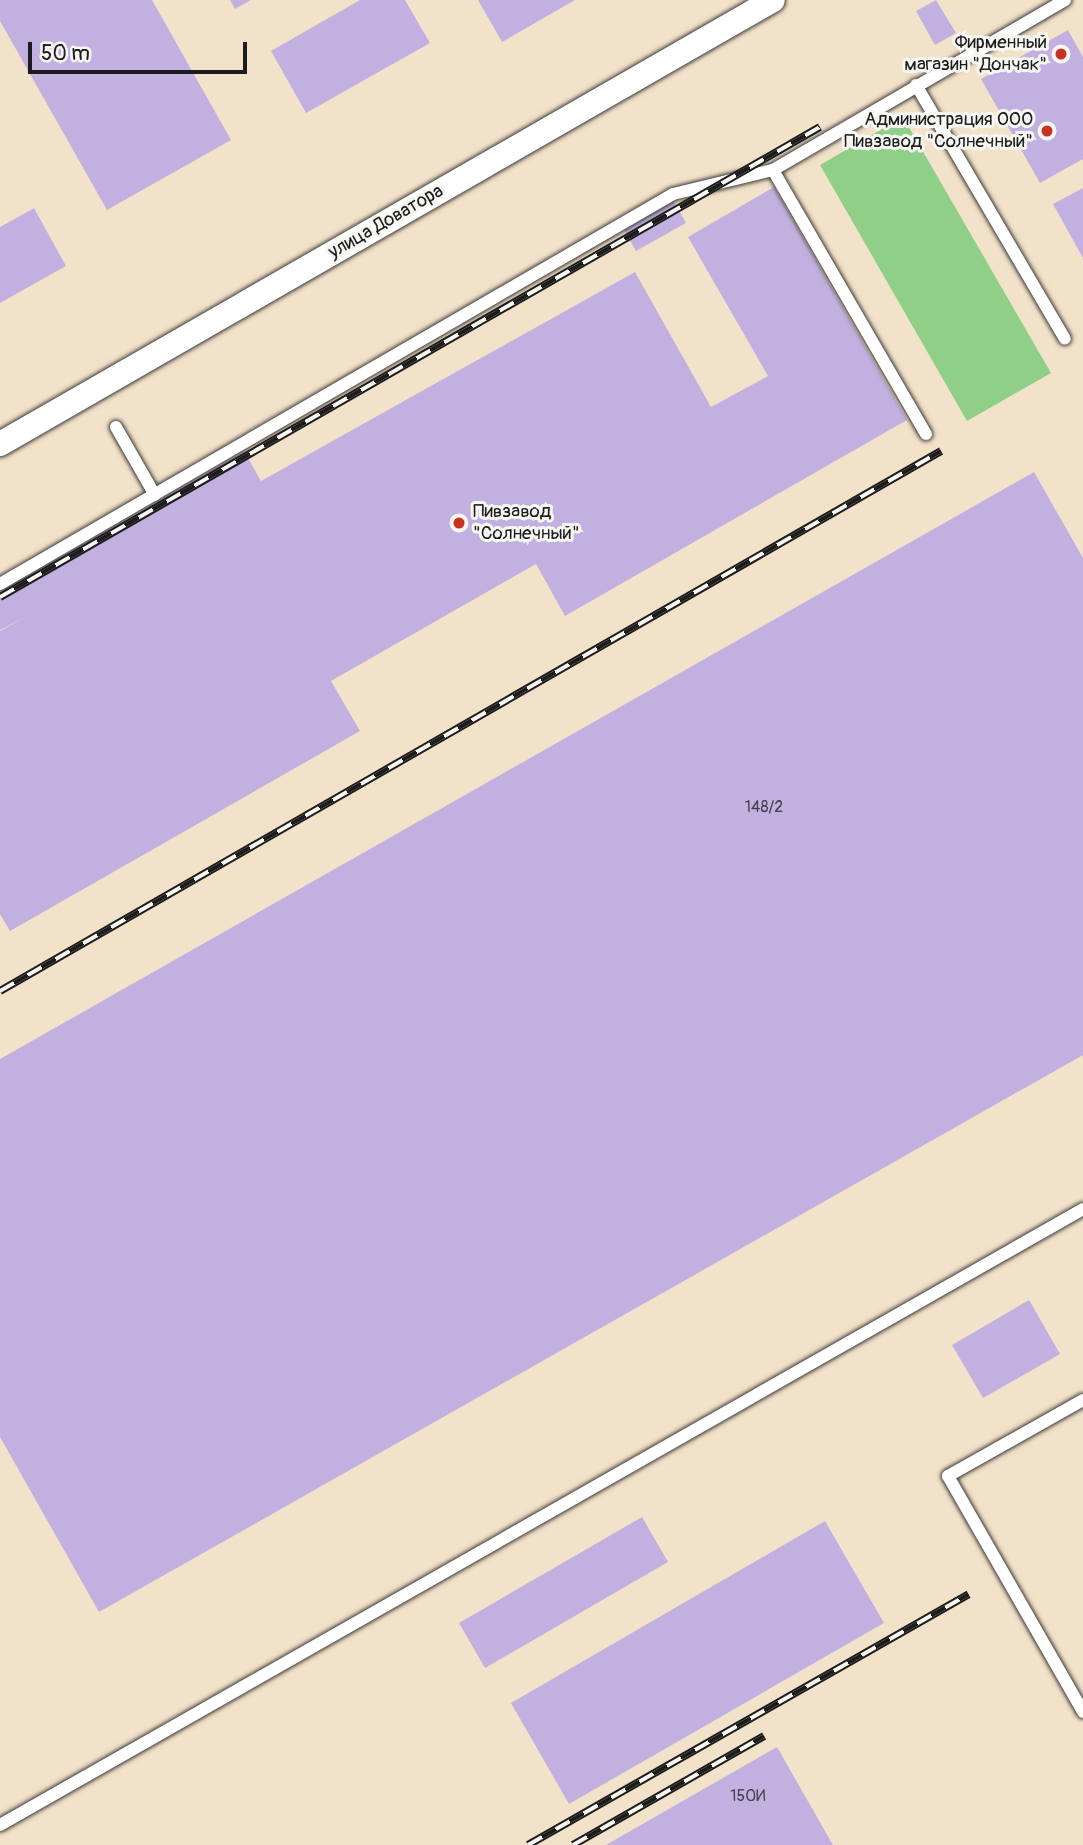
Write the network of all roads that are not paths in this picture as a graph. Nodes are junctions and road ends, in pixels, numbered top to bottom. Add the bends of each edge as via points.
1 (773, 0) edge
2 (1065, 0) edge
3 (916, 85) junction
4 (773, 170) junction
5 (1065, 339) dead end
6 (116, 427) dead end
7 (926, 434) dead end
8 (0, 444) edge
9 (155, 495) junction
10 (0, 584) edge
11 (1083, 1209) edge
12 (1083, 1401) edge
13 (1083, 1712) edge
14 (0, 1825) edge

1 - 8 street, улица Доватора
2 - 3 lane
3 - 4 lane
3 - 5 lane
4 - 7 lane
4 - 9 lane via 673,194
6 - 9 lane
9 - 10 lane
11 - 14 lane
12 - 13 lane via 948,1476

